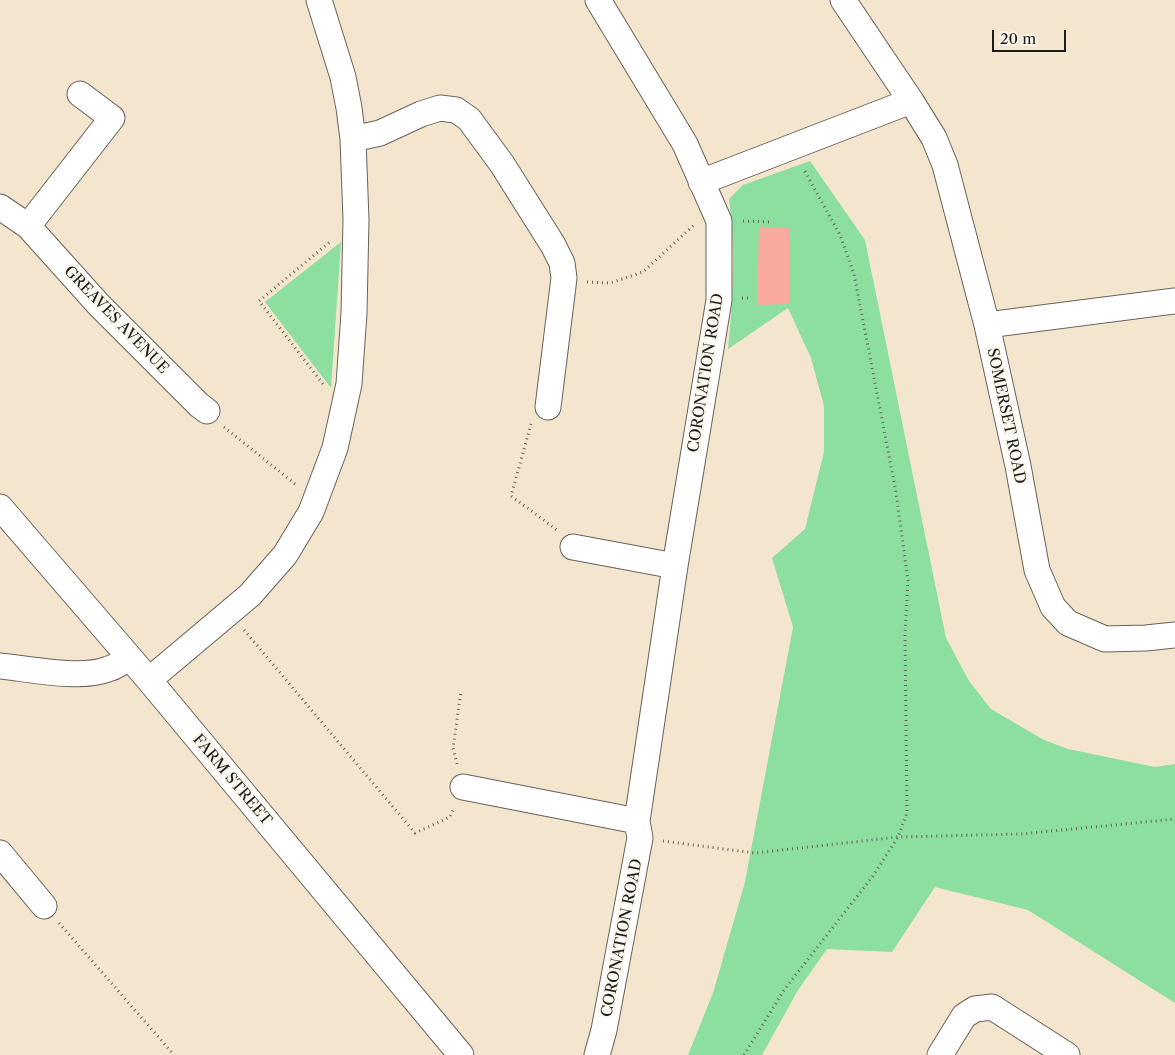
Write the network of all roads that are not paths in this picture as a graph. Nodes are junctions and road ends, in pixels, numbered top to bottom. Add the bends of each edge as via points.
1 (319, 0) edge
2 (598, 0) edge
3 (843, 0) edge
4 (80, 94) dead end
5 (911, 101) junction
6 (353, 139) junction
7 (701, 182) junction
8 (0, 207) edge
9 (28, 226) junction
10 (1175, 301) edge
11 (987, 325) junction
12 (548, 407) road end
13 (207, 411) road end
14 (0, 507) edge
15 (573, 547) road end
16 (675, 566) junction
17 (1175, 635) edge
18 (128, 657) junction
19 (0, 666) edge
20 (149, 680) junction
21 (463, 787) road end
22 (639, 830) junction
23 (0, 853) edge
24 (44, 906) road end
25 (461, 1055) edge
26 (597, 1055) edge
27 (940, 1055) edge
28 (1067, 1055) edge

1 - 6 street via 343,77
2 - 7 street, CORONATION ROAD via 685,144
3 - 5 street, SOMERSET ROAD
4 - 9 street via 112,118
5 - 7 street
5 - 11 street, SOMERSET ROAD via 934,138 945,165
6 - 12 street via 380,134 440,108 456,110 469,119 502,164 562,263 564,282
6 - 20 street via 356,220 349,384 334,448 316,499 285,555 250,595
7 - 16 street, CORONATION ROAD via 719,221 719,300
8 - 9 street, GREAVES AVENUE
9 - 13 street, GREAVES AVENUE via 99,305
10 - 11 street
11 - 17 street, SOMERSET ROAD via 1037,570 1053,607 1068,623 1105,639
14 - 18 street, FARM STREET
15 - 16 street
16 - 22 street, CORONATION ROAD
18 - 19 street via 107,670 94,673
18 - 20 street, FARM STREET
20 - 25 street, FARM STREET
21 - 22 street
22 - 26 street, CORONATION ROAD
23 - 24 street
27 - 28 street via 964,1016 975,1009 992,1007

